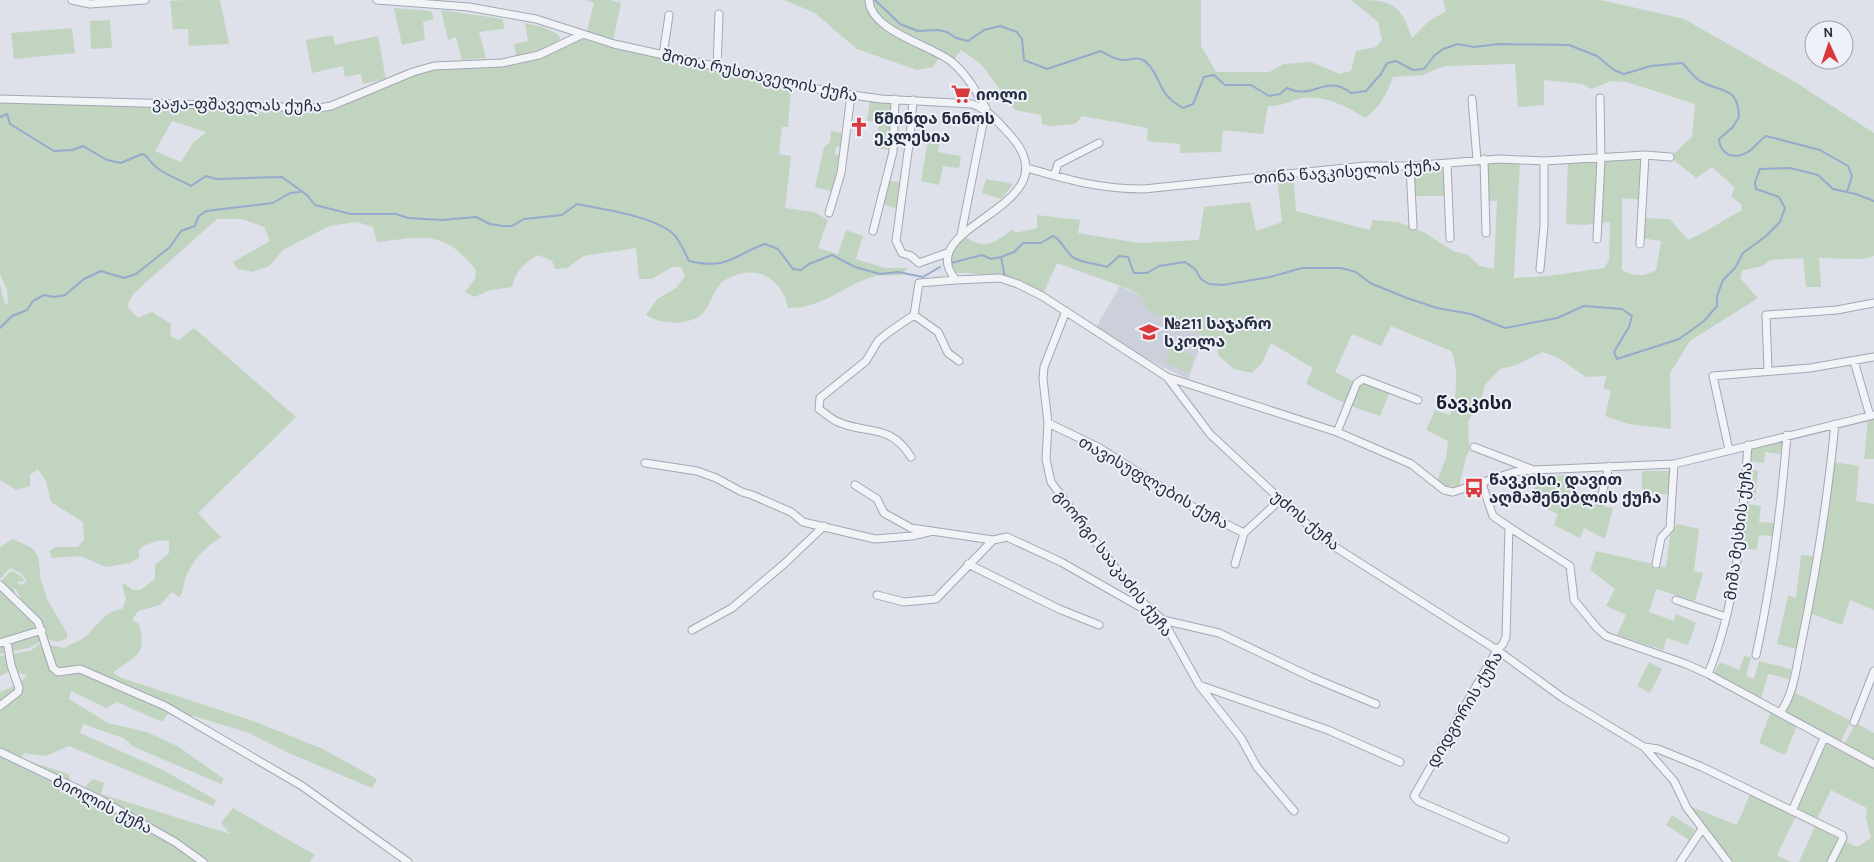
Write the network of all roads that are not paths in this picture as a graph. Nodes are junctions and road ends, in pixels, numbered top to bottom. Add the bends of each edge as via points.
1 (72, 0) edge
2 (145, 0) edge
3 (377, 0) edge
4 (869, 0) edge
5 (420, 2) edge
6 (720, 14) dead end
7 (669, 15) dead end
8 (581, 35) junction
9 (663, 55) junction
10 (717, 67) junction
11 (851, 95) junction
12 (1600, 98) dead end
13 (0, 99) edge
14 (895, 99) junction
15 (1472, 99) dead end
16 (913, 100) junction
17 (986, 108) junction
18 (1099, 143) dead end
19 (1646, 155) junction
20 (1670, 157) dead end
21 (1601, 158) junction
22 (1481, 160) junction
23 (1544, 160) junction
24 (1447, 164) junction
25 (1410, 166) junction
26 (1026, 168) junction
27 (1054, 176) junction
28 (829, 213) dead end
29 (1413, 226) dead end
30 (873, 231) dead end
31 (1486, 234) dead end
32 (961, 235) junction
33 (1450, 238) dead end
34 (1597, 239) dead end
35 (1640, 244) dead end
36 (947, 253) junction
37 (1540, 269) dead end
38 (956, 280) junction
39 (1874, 303) edge
40 (1066, 311) junction
41 (914, 315) junction
42 (1874, 357) edge
43 (959, 361) dead end
44 (1854, 361) junction
45 (1768, 370) junction
46 (1167, 377) junction
47 (1418, 400) dead end
48 (1872, 416) edge
49 (1048, 423) junction
50 (1835, 424) junction
51 (1337, 432) junction
52 (1787, 435) junction
53 (1748, 444) junction
54 (1474, 447) dead end
55 (1729, 450) junction
56 (910, 457) dead end
57 (645, 463) dead end
58 (1674, 464) junction
59 (1609, 466) junction
60 (1534, 470) junction
61 (1481, 481) junction
62 (855, 485) dead end
63 (1280, 500) junction
64 (1600, 502) dead end
65 (824, 526) junction
66 (1509, 527) junction
67 (929, 532) junction
68 (1244, 533) junction
69 (993, 540) junction
70 (968, 564) junction
71 (1235, 564) dead end
72 (1656, 564) dead end
73 (0, 585) edge
74 (877, 596) dead end
75 (1676, 600) dead end
76 (1726, 617) junction
77 (1162, 620) junction
78 (1099, 625) dead end
79 (42, 630) junction
80 (692, 630) dead end
81 (4, 642) edge
82 (1497, 650) junction
83 (1756, 655) dead end
84 (1874, 671) edge
85 (1708, 674) junction
86 (1199, 685) junction
87 (1376, 704) dead end
88 (0, 706) edge
89 (1780, 714) junction
90 (1854, 722) dead end
91 (1824, 738) junction
92 (1644, 747) junction
93 (0, 752) edge
94 (1400, 762) dead end
95 (1874, 764) edge
96 (1294, 811) dead end
97 (1792, 811) junction
98 (1702, 829) junction
99 (1505, 839) dead end
100 (203, 862) edge
101 (408, 862) edge
102 (1680, 862) edge
103 (1728, 862) edge
104 (1831, 862) edge

1 - 2 street via 90,4
3 - 5 street, შოთა რუსთაველის ქუჩა
4 - 17 street via 869,7 879,21 952,62 971,82
5 - 8 street, შოთა რუსთაველის ქუჩა via 536,19
6 - 10 street
7 - 9 street
8 - 9 street, შოთა რუსთაველის ქუჩა
8 - 13 street, ვაჟა-ფშაველას ქუჩა via 539,55 502,63 434,66 319,108
9 - 10 street, შოთა რუსთაველის ქუჩა
10 - 11 street, შოთა რუსთაველის ქუჩა
11 - 14 street, შოთა რუსთაველის ქუჩა
11 - 28 street via 841,173
12 - 21 street
14 - 16 street, შოთა რუსთაველის ქუჩა
14 - 30 street via 893,152
15 - 22 street
16 - 17 street, შოთა რუსთაველის ქუჩა
16 - 36 street via 896,241 902,253 919,263
17 - 26 street via 1013,138 1024,157
17 - 32 street
18 - 27 street via 1058,164
19 - 20 street, თინა წავკისელის ქუჩა
19 - 21 street, თინა წავკისელის ქუჩა
19 - 35 street
21 - 23 street, თინა წავკისელის ქუჩა
21 - 34 street
22 - 23 street, თინა წავკისელის ქუჩა
22 - 24 street, თინა წავკისელის ქუჩა
22 - 31 street
23 - 37 street
24 - 25 street, თინა წავკისელის ქუჩა
24 - 33 street
25 - 27 street, თინა წავკისელის ქუჩა via 1343,168 1144,189 1079,184
25 - 29 street
26 - 27 street, თინა წავკისელის ქუჩა
26 - 32 street via 1020,186 1006,202
32 - 36 street
36 - 38 street via 946,265
38 - 40 street via 1000,278 1042,296
38 - 41 street via 919,283
39 - 45 street via 1837,310 1766,316
40 - 46 street
40 - 49 street, გიორგი სააკაძის ქუჩა via 1042,379
41 - 43 street via 938,332 948,353
41 - 56 street via 878,341 866,361 820,398 819,409 836,422 869,429 901,441
42 - 44 street
44 - 45 street
44 - 48 street
45 - 55 street via 1713,376
46 - 51 street
46 - 63 street, უძოს ქუჩა via 1210,434
47 - 51 street via 1363,379 1357,383
48 - 50 street
49 - 68 street, თავისუფლების ქუჩა via 1098,447 1198,510
49 - 77 street, გიორგი სააკაძის ქუჩა via 1046,459 1051,482 1136,596
50 - 52 street
50 - 89 street via 1808,612 1791,691
51 - 61 street via 1411,464 1444,490 1462,490
52 - 53 street
52 - 83 street via 1770,589
53 - 55 street
53 - 76 street, მიშა მესხის ქუჩა via 1736,575
54 - 60 street
55 - 58 street
57 - 65 street via 676,466 716,478 791,512 803,522
58 - 59 street
58 - 72 street via 1670,528 1661,538
59 - 60 street
59 - 64 street
60 - 61 street
61 - 66 street via 1493,516
62 - 67 street via 877,499 884,513 895,521
63 - 68 street, თავისუფლების ქუჩა
63 - 82 street, უძოს ქუჩა via 1324,540
65 - 67 street via 875,540
65 - 80 street via 732,608
66 - 82 street, დიდგორის ქუჩა via 1506,637
66 - 85 street via 1570,566 1578,608 1606,636
67 - 69 street
68 - 71 street
69 - 70 street
69 - 77 street via 1007,537 1030,547
70 - 74 street via 936,599 904,602
70 - 78 street
73 - 79 street via 38,622
75 - 76 street
76 - 85 street, მიშა მესხის ქუჩა
77 - 86 street, გიორგი სააკაძის ქუჩა
77 - 87 street via 1219,633
79 - 81 street
79 - 101 street via 53,668 58,672 80,669 165,706 302,786
81 - 88 street via 19,688
82 - 92 street, უძოს ქუჩა via 1563,698
82 - 99 street, დიდგორის ქუჩა via 1414,796 1418,801
84 - 90 street
85 - 89 street
86 - 94 street via 1328,730
86 - 96 street, გიორგი სააკაძის ქუჩა via 1241,738 1257,767
89 - 91 street
91 - 95 street
91 - 97 street
92 - 97 street via 1658,749 1702,767
92 - 98 street via 1674,781
93 - 100 street, ბიოლის ქუჩა via 99,799 175,842
97 - 104 street via 1843,836
98 - 102 street
98 - 103 street

